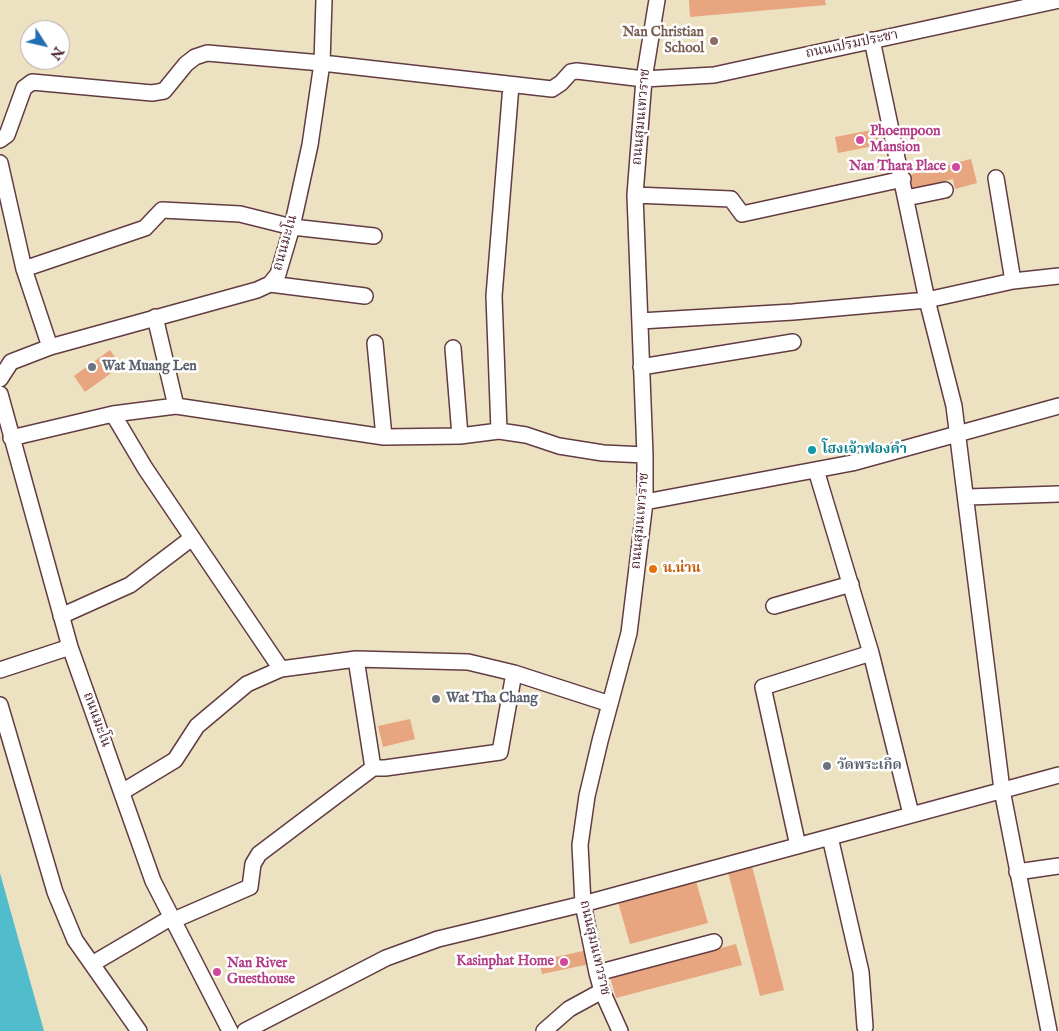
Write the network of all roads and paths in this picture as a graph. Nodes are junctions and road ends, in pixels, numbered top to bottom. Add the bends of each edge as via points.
1 (324, 0) edge
2 (658, 0) edge
3 (1059, 0) edge
4 (872, 40) junction
5 (322, 63) junction
6 (644, 79) junction
7 (511, 86) junction
8 (0, 140) edge
9 (0, 163) edge
10 (996, 178) dead end
11 (903, 179) junction
12 (946, 190) dead end
13 (635, 195) junction
14 (906, 198) junction
15 (292, 227) junction
16 (374, 236) dead end
17 (24, 269) junction
18 (1059, 276) edge
19 (1013, 281) junction
20 (270, 284) junction
21 (365, 296) dead end
22 (927, 300) junction
23 (155, 318) junction
24 (640, 320) junction
25 (793, 342) dead end
26 (375, 343) dead end
27 (50, 347) junction
28 (454, 348) dead end
29 (641, 367) junction
30 (0, 379) edge
31 (0, 394) edge
32 (176, 406) junction
33 (1059, 406) edge
34 (113, 414) junction
35 (500, 431) junction
36 (958, 435) junction
37 (460, 436) junction
38 (384, 437) junction
39 (11, 438) junction
40 (646, 454) junction
41 (816, 470) junction
42 (1059, 494) edge
43 (967, 497) junction
44 (645, 502) junction
45 (192, 538) junction
46 (852, 584) junction
47 (774, 606) dead end
48 (61, 616) junction
49 (70, 647) junction
50 (871, 653) junction
51 (356, 660) junction
52 (281, 669) junction
53 (0, 670) edge
54 (514, 672) junction
55 (610, 704) junction
56 (0, 705) edge
57 (373, 768) junction
58 (1059, 775) edge
59 (1002, 790) junction
60 (122, 792) junction
61 (911, 814) junction
62 (830, 836) junction
63 (798, 846) junction
64 (1059, 866) edge
65 (1017, 872) junction
66 (583, 904) junction
67 (173, 919) junction
68 (714, 942) dead end
69 (92, 964) junction
70 (597, 973) junction
71 (602, 991) junction
72 (865, 1027) dead end
73 (139, 1031) edge
74 (230, 1031) edge
75 (245, 1031) edge
76 (544, 1031) edge
77 (620, 1031) edge
78 (1049, 1031) edge

1 - 5 street, ถนนมะโน
2 - 6 street, ถนนสุมนเทวราช
3 - 4 street, ถนนเปรมประชา
4 - 6 street, ถนนเปรมประชา via 714,75
4 - 11 street
5 - 7 street, ถนนเปรมประชา
5 - 8 street, ถนนเปรมประชา via 207,53 186,64 164,91 152,93 32,82 24,88 7,135
5 - 15 street, ถนนมะโน via 310,145
6 - 7 street, ถนนเปรมประชา via 571,72 552,89
6 - 13 street, ถนนสุมนเทวราช
7 - 35 street via 494,296
9 - 17 street
10 - 19 street
11 - 13 street via 742,214 731,200
11 - 14 street
12 - 14 street
13 - 24 street, ถนนสุมนเทวราช
14 - 22 street
15 - 16 street
15 - 17 street via 240,214 162,210 145,228
15 - 20 street, ถนนมะโน via 278,274
17 - 27 street
18 - 19 street
19 - 22 street
20 - 21 street
20 - 23 street, ถนนมะโน
22 - 24 street via 793,312
22 - 36 street via 954,406
23 - 27 street, ถนนมะโน
23 - 32 street
24 - 29 street, ถนนสุมนเทวราช
25 - 29 street
26 - 38 street
27 - 30 street, ถนนมะโน via 10,362
28 - 37 street
29 - 40 street, ถนนสุมนเทวราช
31 - 39 street, ถนนมะโน
32 - 34 street
32 - 38 street
33 - 36 street
34 - 39 street
34 - 45 street
35 - 37 street
35 - 40 street via 603,453
36 - 41 street
36 - 43 street
37 - 38 street
39 - 48 street, ถนนมะโน
40 - 44 street, ถนนสุมนเทวราช
41 - 44 street
41 - 46 street
42 - 43 street
43 - 59 street
44 - 55 street, ถนนสุมนเทวราช via 629,633
45 - 48 street via 130,585
45 - 52 street
46 - 47 street
46 - 50 street
48 - 49 street, ถนนมะโน
49 - 53 street
49 - 60 street, ถนนมะโน
50 - 61 street
50 - 63 street via 763,687
51 - 52 street
51 - 54 street via 468,662
51 - 57 street
52 - 60 street via 248,684 197,726 175,760
54 - 55 street
54 - 57 street via 500,752
55 - 66 street, ถนนสุมนเทวราช via 587,796 580,845
56 - 69 street via 55,892 75,940
57 - 67 street via 259,854 253,864 250,887
58 - 59 street
59 - 61 street
59 - 65 street
60 - 67 street, ถนนมะโน via 153,881
61 - 62 street
62 - 63 street
62 - 72 street via 861,972
63 - 66 street
64 - 65 street
65 - 78 street
66 - 70 street, ถนนสุมนเทวราช
66 - 75 street via 438,939 386,958
67 - 69 street
67 - 74 street, ถนนมะโน
68 - 70 street
69 - 73 street
70 - 71 street, ถนนสุมนเทวราช
71 - 76 street via 569,1009
71 - 77 street, ถนนสุมนเทวราช

